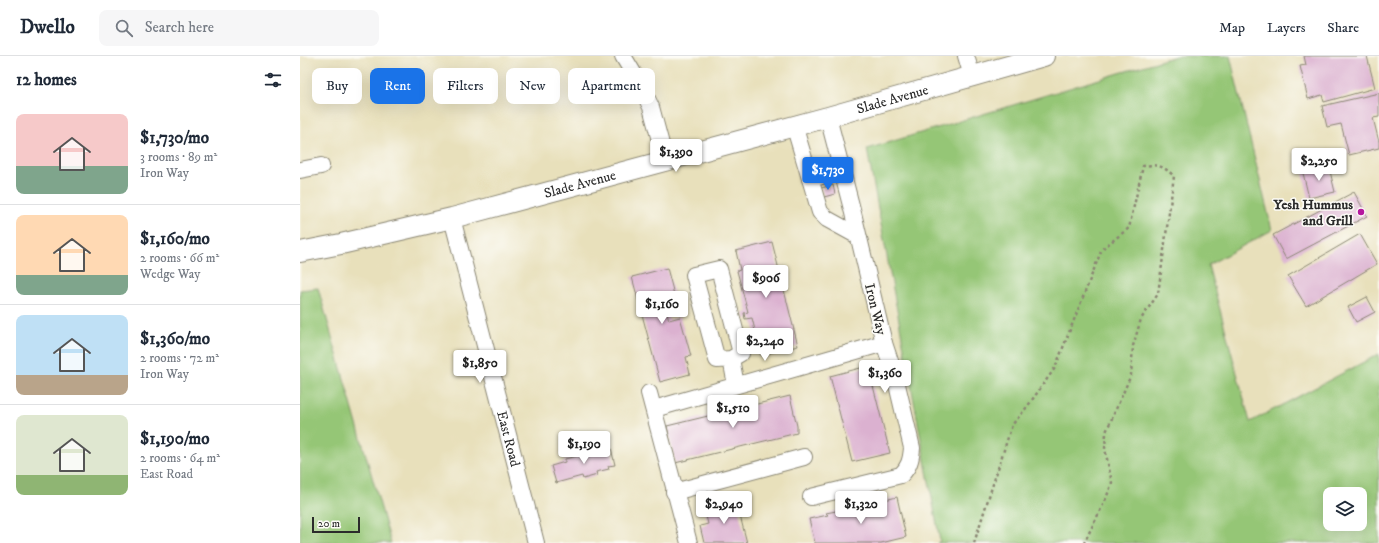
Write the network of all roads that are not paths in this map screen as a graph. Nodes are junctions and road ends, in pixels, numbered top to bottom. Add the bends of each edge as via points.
1 (623, 56) edge
2 (966, 56) edge
3 (1045, 56) edge
4 (972, 76) junction
5 (828, 117) junction
6 (794, 125) junction
7 (665, 160) junction
8 (321, 166) dead end
9 (300, 170) edge
10 (842, 171) junction
11 (810, 179) junction
12 (452, 218) junction
13 (858, 236) junction
14 (300, 252) edge
15 (884, 343) junction
16 (731, 359) junction
17 (736, 385) junction
18 (649, 393) dead end
19 (654, 409) junction
20 (804, 457) dead end
21 (674, 492) junction
22 (811, 497) dead end
23 (536, 543) edge
24 (689, 543) edge

1 - 7 street via 651,107
2 - 4 street
3 - 4 main road, Slade Avenue
4 - 5 main road, Slade Avenue
5 - 6 main road, Slade Avenue
5 - 10 street, Iron Way
6 - 7 main road, Slade Avenue
6 - 11 street
7 - 12 main road, Slade Avenue
8 - 9 street
10 - 11 street
10 - 13 street, Iron Way
11 - 13 street via 820,212
12 - 14 main road, Slade Avenue
12 - 23 street, East Road
13 - 15 street, Iron Way
15 - 17 street
15 - 22 street, Iron Way via 895,376 912,448 907,468 901,475
16 - 16 street via 741,353 718,269 694,275 717,360
16 - 17 street
17 - 19 street
18 - 19 street
19 - 21 street
20 - 21 street
21 - 24 street

